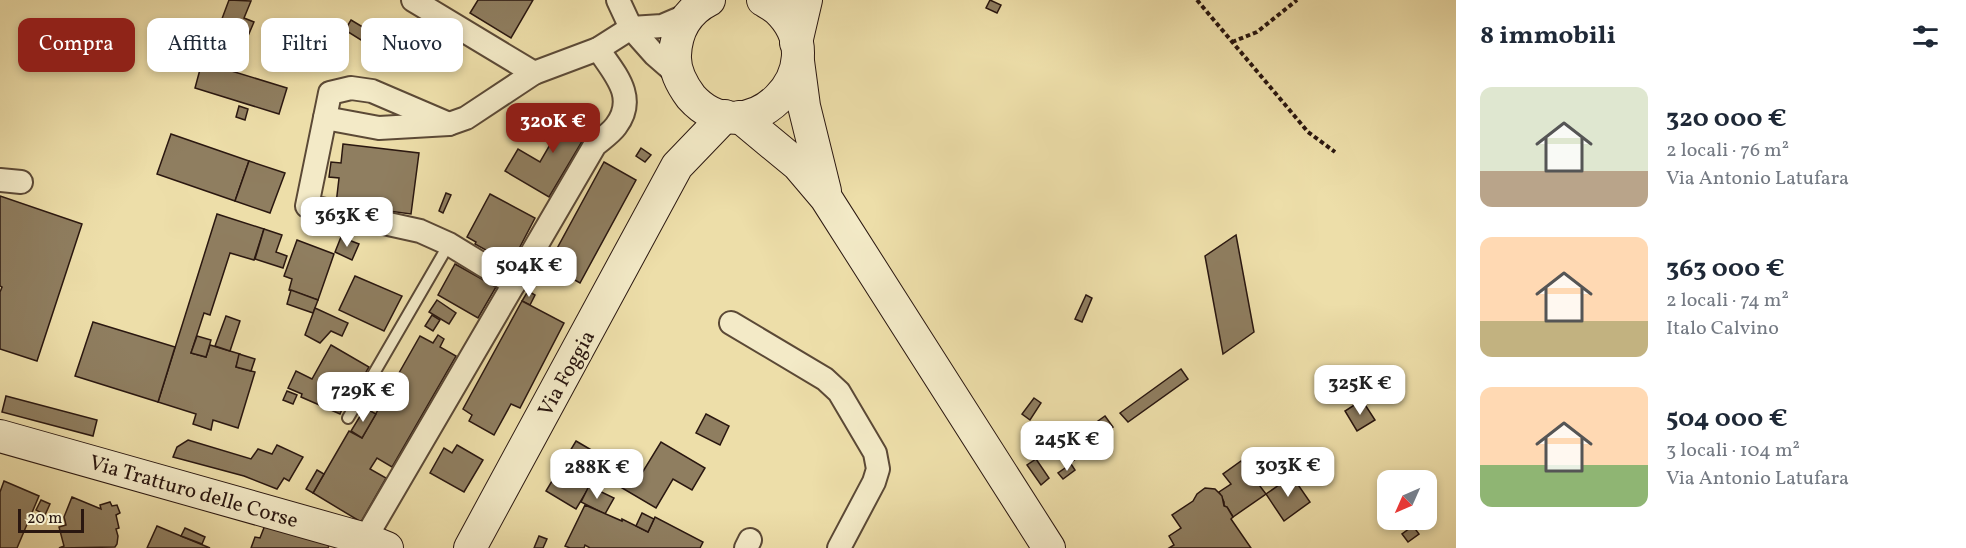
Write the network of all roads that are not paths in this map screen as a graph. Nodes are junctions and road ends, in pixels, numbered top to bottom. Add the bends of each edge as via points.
1 (412, 0) edge
2 (618, 0) edge
3 (763, 0) edge
4 (806, 0) edge
5 (704, 4) edge
6 (631, 28) junction
7 (598, 49) junction
8 (797, 49) junction
9 (534, 74) junction
10 (682, 82) junction
11 (733, 116) junction
12 (325, 118) junction
13 (449, 124) junction
14 (678, 166) junction
15 (826, 198) junction
16 (448, 244) junction
17 (514, 284) junction
18 (731, 323) dead end
19 (348, 417) dead end
20 (3, 443) edge
21 (376, 543) edge
22 (470, 548) edge
23 (839, 548) edge
24 (1049, 548) edge

1 - 9 street
2 - 6 street
3 - 8 main road via 790,25
4 - 8 main road, Via Foggia
5 - 6 street via 662,26
5 - 10 main road, Via Foggia via 681,28 676,43 675,60
6 - 7 street
6 - 10 street
7 - 9 street
7 - 17 street via 621,82 627,104 617,126 595,145
8 - 11 main road, Via Foggia via 795,74 774,104 758,113
8 - 15 main road via 804,106
9 - 13 street via 466,118
10 - 11 main road via 696,102 710,111
10 - 14 main road, Via Foggia via 684,132
11 - 14 main road, Via Foggia
11 - 15 main road via 798,165
12 - 13 street via 379,128
12 - 13 street via 330,93 351,88 372,91
12 - 16 street via 307,206 420,231
14 - 22 main road, Via Foggia
15 - 24 main road
16 - 17 street
16 - 19 lane
17 - 21 street
18 - 23 street via 825,379 839,392 875,453 878,469 874,482
20 - 21 main road, Via Tratturo delle Corse

